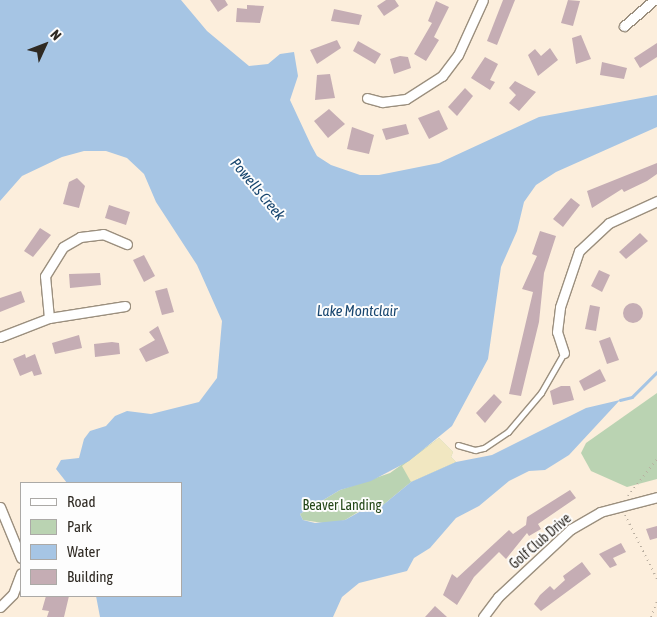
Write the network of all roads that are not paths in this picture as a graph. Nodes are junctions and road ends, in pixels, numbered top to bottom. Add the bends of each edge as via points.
1 (483, 0) edge
2 (654, 0) edge
3 (624, 26) dead end
4 (366, 98) dead end
5 (657, 201) edge
6 (127, 244) dead end
7 (125, 306) dead end
8 (49, 318) junction
9 (0, 337) edge
10 (564, 353) joint
11 (458, 445) dead end
12 (657, 497) edge
13 (0, 507) edge
14 (20, 556) edge
15 (20, 576) edge
16 (0, 607) edge
17 (483, 617) edge

1 - 4 street via 458,55 436,81 406,99 382,102
2 - 3 street
5 - 10 street via 609,223 579,251 560,307 557,332
6 - 8 street via 103,234 80,237 63,247 46,276
7 - 8 street
8 - 9 street
10 - 11 lane via 541,393 508,432 484,448 475,450
12 - 17 street, Golf Club Drive via 600,512 571,529 498,597
13 - 14 street
15 - 16 street via 13,594

